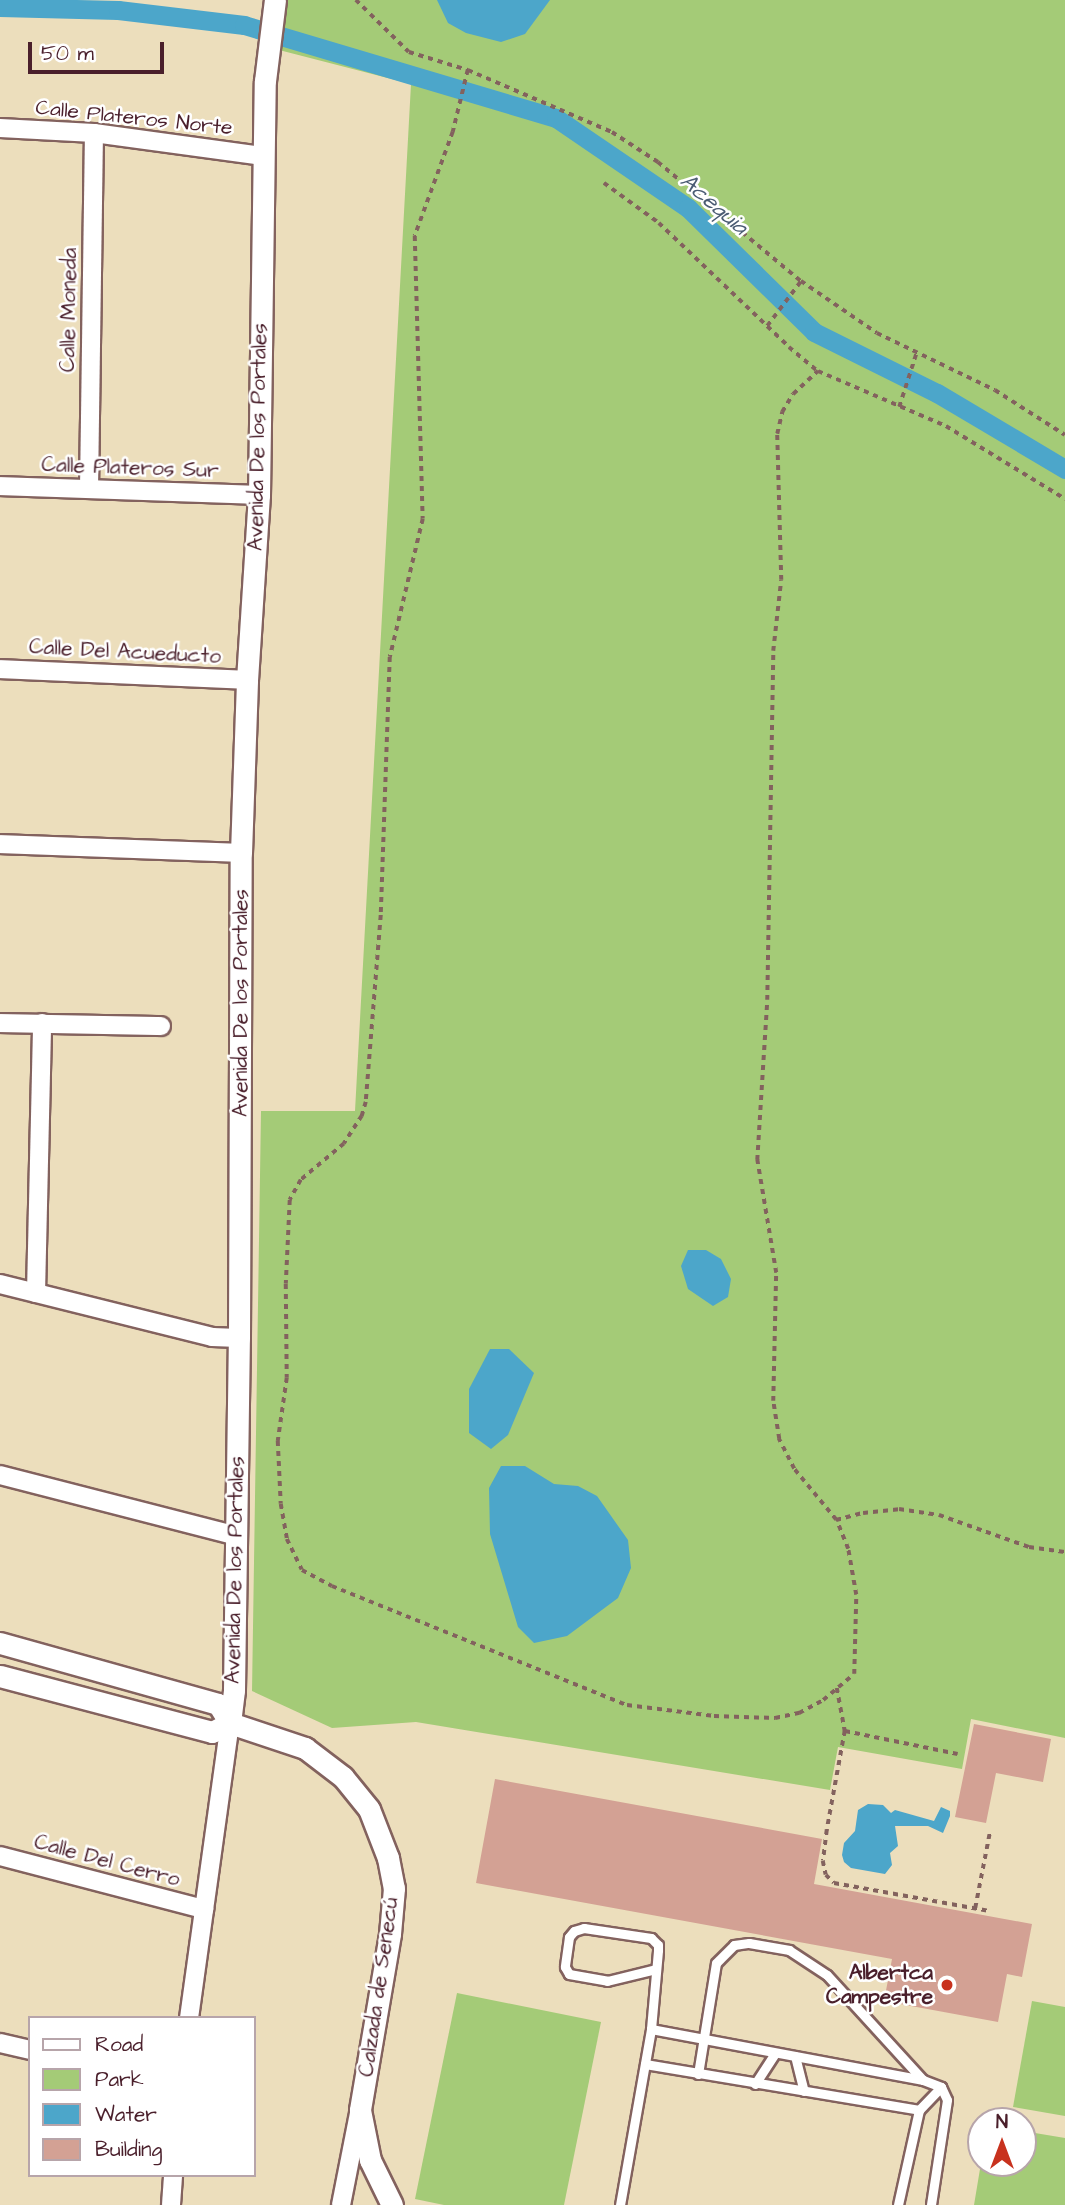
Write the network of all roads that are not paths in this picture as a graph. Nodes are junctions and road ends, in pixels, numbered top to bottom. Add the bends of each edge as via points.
1 (274, 4) edge
2 (0, 128) edge
3 (94, 133) junction
4 (263, 156) junction
5 (0, 486) edge
6 (89, 489) junction
7 (259, 495) junction
8 (0, 669) edge
9 (247, 680) junction
10 (0, 844) edge
11 (241, 853) junction
12 (0, 1023) edge
13 (42, 1023) junction
14 (161, 1026) dead end
15 (0, 1284) edge
16 (36, 1293) junction
17 (239, 1338) junction
18 (0, 1475) edge
19 (234, 1535) junction
20 (0, 1643) edge
21 (0, 1676) edge
22 (230, 1723) junction
23 (0, 1856) edge
24 (204, 1909) junction
25 (656, 1969) junction
26 (189, 2011) edge
27 (651, 2029) junction
28 (705, 2040) junction
29 (0, 2043) edge
30 (28, 2050) edge
31 (775, 2053) junction
32 (795, 2056) junction
33 (645, 2064) junction
34 (698, 2074) junction
35 (923, 2080) junction
36 (755, 2084) junction
37 (941, 2087) junction
38 (804, 2091) junction
39 (360, 2110) junction
40 (919, 2110) junction
41 (173, 2177) edge
42 (171, 2205) edge
43 (341, 2205) edge
44 (392, 2205) edge
45 (620, 2205) edge
46 (898, 2205) edge
47 (932, 2205) edge

1 - 4 street, Avenida De los Portales via 267,49
2 - 3 street, Calle Plateros Norte
3 - 4 street, Calle Plateros Norte
3 - 6 street, Calle Moneda
4 - 7 street, Avenida De los Portales
5 - 6 street, Calle Plateros Sur
6 - 7 street, Calle Plateros Sur
7 - 9 street, Avenida De los Portales
8 - 9 street, Calle Del Acueducto
9 - 11 street, Avenida De los Portales
10 - 11 street
11 - 17 street, Avenida De los Portales
12 - 13 street
13 - 14 street
13 - 16 street
15 - 16 street
16 - 17 street via 212,1337
17 - 19 street, Avenida De los Portales
18 - 19 street
19 - 22 street, Avenida De los Portales
20 - 22 street via 218,1704
21 - 22 street via 212,1732
22 - 24 street, Avenida De los Portales
22 - 39 street, Calzada de Senecú via 305,1748 342,1777 369,1809 388,1858 394,1888 390,1934
23 - 24 street, Calle Del Cerro
24 - 26 street, Avenida De los Portales
25 - 25 lane via 658,1945 650,1938 584,1928 569,1937 565,1967 569,1974 607,1981
25 - 27 lane
27 - 28 lane
27 - 33 lane
28 - 31 lane
28 - 34 lane
28 - 35 lane via 716,1963 724,1952 749,1943 789,1950 827,1975
29 - 30 street
31 - 32 lane
31 - 36 lane
32 - 35 lane
32 - 38 lane
33 - 34 lane
33 - 45 lane
34 - 36 lane
35 - 37 lane
36 - 38 lane
37 - 40 lane
37 - 47 lane via 947,2100
38 - 40 lane
39 - 43 street
39 - 44 street, Calzada de Senecú via 370,2160
40 - 46 lane
41 - 42 street

